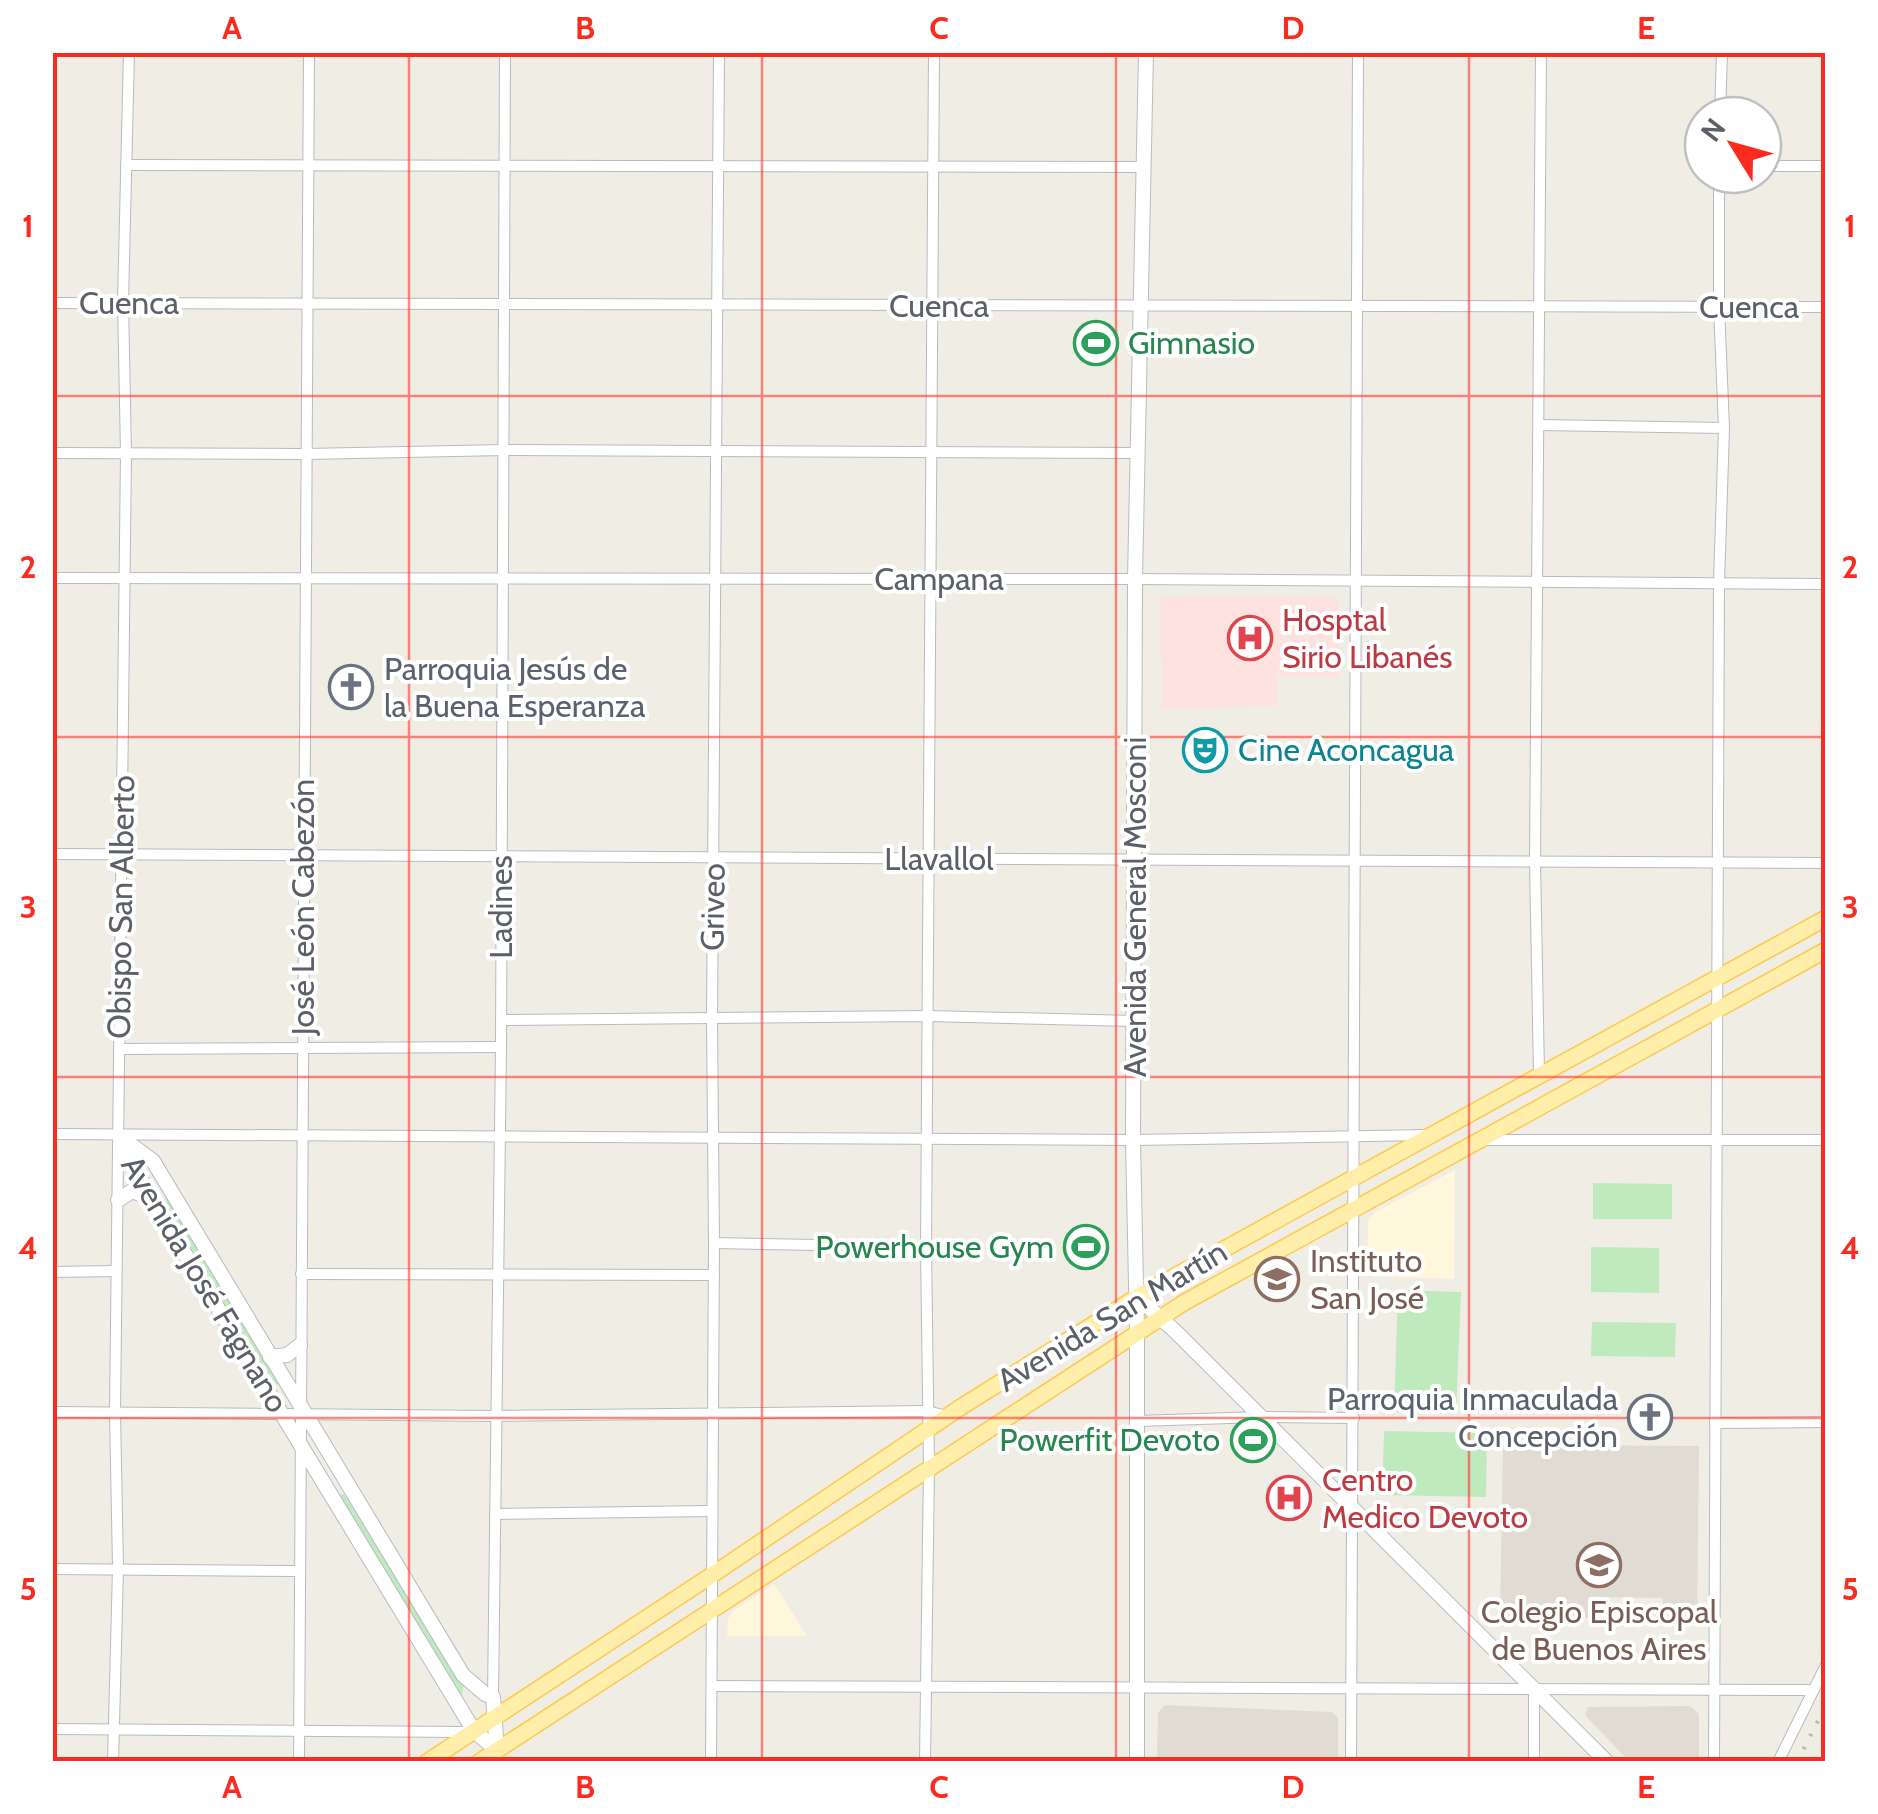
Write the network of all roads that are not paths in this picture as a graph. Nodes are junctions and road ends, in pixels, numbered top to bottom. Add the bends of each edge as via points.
1 (129, 52) edge
2 (309, 52) edge
3 (506, 52) edge
4 (718, 52) edge
5 (934, 52) edge
6 (1146, 52) edge
7 (1358, 52) edge
8 (1541, 52) edge
9 (1722, 52) edge
10 (1721, 95) edge
11 (126, 165) junction
12 (308, 165) junction
13 (718, 165) junction
14 (933, 165) junction
15 (504, 166) junction
16 (1783, 166) edge
17 (1826, 166) edge
18 (1143, 167) junction
19 (1719, 195) edge
20 (123, 302) junction
21 (52, 303) edge
22 (306, 304) junction
23 (504, 304) junction
24 (716, 306) junction
25 (931, 306) junction
26 (1139, 306) junction
27 (1358, 306) junction
28 (1719, 307) junction
29 (1826, 307) edge
30 (1539, 308) junction
31 (1540, 424) junction
32 (1724, 428) junction
33 (505, 450) junction
34 (52, 453) edge
35 (126, 453) junction
36 (714, 453) junction
37 (1138, 453) junction
38 (306, 454) junction
39 (932, 454) junction
40 (52, 578) edge
41 (124, 578) junction
42 (305, 579) junction
43 (1135, 579) junction
44 (503, 580) junction
45 (715, 580) junction
46 (930, 580) junction
47 (1356, 581) junction
48 (1537, 581) junction
49 (1720, 583) junction
50 (1826, 584) edge
51 (52, 854) edge
52 (122, 854) junction
53 (501, 857) junction
54 (304, 858) junction
55 (714, 858) junction
56 (930, 858) junction
57 (1136, 860) junction
58 (1356, 862) junction
59 (1535, 862) junction
60 (1719, 862) junction
61 (1826, 862) edge
62 (1826, 918) edge
63 (1826, 950) edge
64 (1717, 976) junction
65 (1718, 1008) junction
66 (928, 1016) junction
67 (501, 1020) junction
68 (712, 1020) junction
69 (1135, 1021) junction
70 (302, 1047) junction
71 (501, 1047) junction
72 (119, 1049) junction
73 (1538, 1074) junction
74 (52, 1134) edge
75 (304, 1134) junction
76 (1427, 1135) junction
77 (119, 1136) junction
78 (500, 1136) junction
79 (927, 1137) junction
80 (1353, 1138) junction
81 (714, 1139) junction
82 (1133, 1140) junction
83 (1478, 1140) junction
84 (1717, 1140) junction
85 (1826, 1140) edge
86 (1353, 1178) junction
87 (169, 1187) junction
88 (151, 1198) junction
89 (118, 1200) junction
90 (1353, 1209) junction
91 (714, 1243) junction
92 (926, 1248) junction
93 (116, 1271) junction
94 (52, 1272) edge
95 (301, 1274) junction
96 (499, 1275) junction
97 (714, 1275) junction
98 (1137, 1297) junction
99 (1160, 1317) junction
100 (1137, 1332) junction
101 (300, 1346) junction
102 (270, 1358) junction
103 (927, 1411) junction
104 (52, 1412) edge
105 (115, 1412) junction
106 (301, 1412) junction
107 (282, 1414) junction
108 (713, 1415) junction
109 (496, 1416) junction
110 (947, 1416) junction
111 (1261, 1416) junction
112 (1354, 1418) junction
113 (1137, 1421) junction
114 (1714, 1422) junction
115 (1826, 1422) edge
116 (928, 1429) junction
117 (299, 1441) junction
118 (929, 1466) junction
119 (1351, 1506) junction
120 (711, 1511) junction
121 (495, 1514) junction
122 (52, 1568) edge
123 (118, 1568) junction
124 (300, 1571) junction
125 (712, 1575) junction
126 (712, 1611) junction
127 (1826, 1665) edge
128 (712, 1686) junction
129 (925, 1686) junction
130 (1137, 1686) junction
131 (1350, 1689) junction
132 (1534, 1689) junction
133 (1812, 1690) junction
134 (1714, 1691) junction
135 (493, 1697) junction
136 (496, 1716) junction
137 (52, 1729) edge
138 (114, 1729) junction
139 (299, 1730) junction
140 (474, 1731) junction
141 (497, 1756) edge
142 (114, 1762) edge
143 (299, 1762) edge
144 (426, 1762) edge
145 (479, 1762) edge
146 (711, 1762) edge
147 (925, 1762) edge
148 (1137, 1762) edge
149 (1351, 1762) edge
150 (1534, 1762) edge
151 (1607, 1762) edge
152 (1714, 1762) edge
153 (1778, 1762) edge

1 - 11 street, Obispo San Alberto
2 - 12 street, José León Cabezón
3 - 15 street, Ladines
4 - 13 street, Griveo
5 - 14 street
6 - 18 street, Avenida General Mosconi
7 - 27 street
8 - 30 street
9 - 10 street
11 - 12 street
11 - 20 street, Obispo San Alberto
12 - 15 street
12 - 22 street, José León Cabezón
13 - 14 street
13 - 15 street
13 - 24 street, Griveo
14 - 18 street
14 - 25 street
15 - 23 street, Ladines
16 - 17 street
18 - 26 street, Avenida General Mosconi
19 - 28 street
20 - 21 street, Cuenca
20 - 22 street, Cuenca
20 - 35 street, Obispo San Alberto
22 - 23 street, Cuenca
22 - 38 street, José León Cabezón
23 - 24 street, Cuenca
23 - 33 street, Ladines
24 - 25 street, Cuenca
24 - 36 street, Griveo
25 - 26 street, Cuenca
25 - 39 street
26 - 27 street, Cuenca
26 - 37 street, Avenida General Mosconi
27 - 30 street, Cuenca
27 - 47 street
28 - 29 street, Cuenca
28 - 30 street, Cuenca
28 - 32 street
30 - 31 street
31 - 32 street
31 - 48 street
32 - 49 street
33 - 36 street
33 - 38 street
33 - 44 street, Ladines
34 - 35 street
35 - 38 street
35 - 41 street, Obispo San Alberto
36 - 39 street
36 - 45 street, Griveo
37 - 39 street
37 - 43 street, Avenida General Mosconi
38 - 42 street, José León Cabezón
39 - 46 street
40 - 41 street, Campana
41 - 42 street, Campana
41 - 52 street, Obispo San Alberto
42 - 44 street, Campana
42 - 54 street, José León Cabezón
43 - 46 street, Campana
43 - 47 street, Campana
43 - 57 street, Avenida General Mosconi
44 - 45 street, Campana
44 - 53 street, Ladines
45 - 46 street, Campana
45 - 55 street, Griveo
46 - 56 street
47 - 48 street, Campana
47 - 58 street
48 - 49 street, Campana
48 - 59 street
49 - 50 street, Campana
49 - 60 street
51 - 52 street, Llavallol
52 - 54 street, Llavallol
52 - 72 street, Obispo San Alberto
53 - 54 street, Llavallol
53 - 55 street, Llavallol
53 - 67 street, Ladines
54 - 70 street, José León Cabezón
55 - 56 street, Llavallol
55 - 68 street, Griveo
56 - 57 street, Llavallol
56 - 66 street
57 - 58 street, Llavallol
57 - 69 street, Avenida General Mosconi
58 - 59 street, Llavallol
58 - 80 street
59 - 60 street, Llavallol
59 - 73 street
60 - 61 street, Llavallol
60 - 64 street
62 - 64 main road, Avenida San Martín
63 - 65 main road, Avenida San Martín
64 - 65 street
64 - 73 main road, Avenida San Martín
65 - 83 main road, Avenida San Martín
65 - 84 street
66 - 68 street
66 - 69 street
66 - 79 street
67 - 68 street
67 - 71 street, Ladines
68 - 81 street, Griveo
69 - 82 street, Avenida General Mosconi
70 - 71 street
70 - 72 street
70 - 75 street, José León Cabezón
71 - 78 street, Ladines
72 - 77 street, Obispo San Alberto
73 - 76 main road, Avenida San Martín
74 - 77 street
75 - 77 street
75 - 78 street
75 - 95 street, José León Cabezón
76 - 80 street
76 - 86 main road, Avenida San Martín
77 - 87 street, Avenida José Fagnano via 152,1161
77 - 88 street, Avenida José Fagnano
77 - 89 street, Obispo San Alberto
78 - 81 street
78 - 96 street, Ladines
79 - 81 street
79 - 82 street
79 - 92 street
80 - 82 street
80 - 86 street
81 - 91 street, Griveo
82 - 98 street, Avenida General Mosconi
83 - 84 street
83 - 90 main road, Avenida San Martín
84 - 85 street
84 - 114 street
86 - 90 street
86 - 98 main road, Avenida San Martín
87 - 88 street
87 - 102 street, Avenida José Fagnano
88 - 89 street via 132,1191
88 - 107 street, Avenida José Fagnano
89 - 93 street, Obispo San Alberto
90 - 99 main road, Avenida San Martín
90 - 112 street
91 - 92 street
91 - 97 street, Griveo
92 - 103 street
93 - 94 street
93 - 105 street, Obispo San Alberto
95 - 96 street
95 - 101 street, José León Cabezón
96 - 97 street
96 - 109 street, Ladines
97 - 108 street, Griveo
98 - 99 street
98 - 100 street, Avenida General Mosconi
98 - 110 main road, Avenida San Martín
99 - 100 main road, Avenida San Martín
99 - 111 street
100 - 113 street, Avenida General Mosconi
100 - 118 main road, Avenida San Martín
101 - 102 street
101 - 106 street, José León Cabezón
102 - 106 street, Avenida José Fagnano
103 - 108 street
103 - 110 street
103 - 116 street
104 - 105 street
105 - 107 street
105 - 123 street, Obispo San Alberto
106 - 107 street
106 - 109 street
106 - 117 street, José León Cabezón
106 - 135 street, Avenida José Fagnano via 463,1675
107 - 117 street, Avenida José Fagnano
108 - 109 street
108 - 120 street, Griveo
109 - 121 street, Ladines
110 - 116 main road, Avenida San Martín
111 - 112 street
111 - 113 street
111 - 119 street
112 - 119 street
113 - 130 street, Avenida General Mosconi
114 - 115 street
114 - 134 street
116 - 118 street
116 - 125 main road, Avenida San Martín
117 - 124 street, José León Cabezón
117 - 140 street, Avenida José Fagnano
118 - 126 main road, Avenida San Martín
118 - 129 street
119 - 131 street
119 - 132 street
120 - 121 street
120 - 125 street, Griveo
121 - 135 street, Ladines
122 - 123 street
123 - 124 street
123 - 138 street, Obispo San Alberto
124 - 139 street, José León Cabezón
125 - 126 street, Griveo
125 - 136 main road, Avenida San Martín
126 - 128 street, Griveo
126 - 141 main road, Avenida San Martín
127 - 133 street
128 - 129 street
128 - 146 street, Griveo
129 - 130 street
129 - 147 street
130 - 131 street
130 - 148 street, Avenida General Mosconi
131 - 132 street
131 - 149 street
132 - 134 street
132 - 150 street
132 - 151 street
133 - 134 street
133 - 153 street
134 - 152 street
135 - 136 street, Ladines
136 - 140 main road, Avenida San Martín
136 - 141 street, Ladines
137 - 138 street
138 - 139 street
138 - 142 street, Obispo San Alberto
139 - 140 street
139 - 143 street, José León Cabezón
140 - 141 street, Avenida José Fagnano
140 - 144 main road, Avenida San Martín
141 - 145 main road, Avenida San Martín

